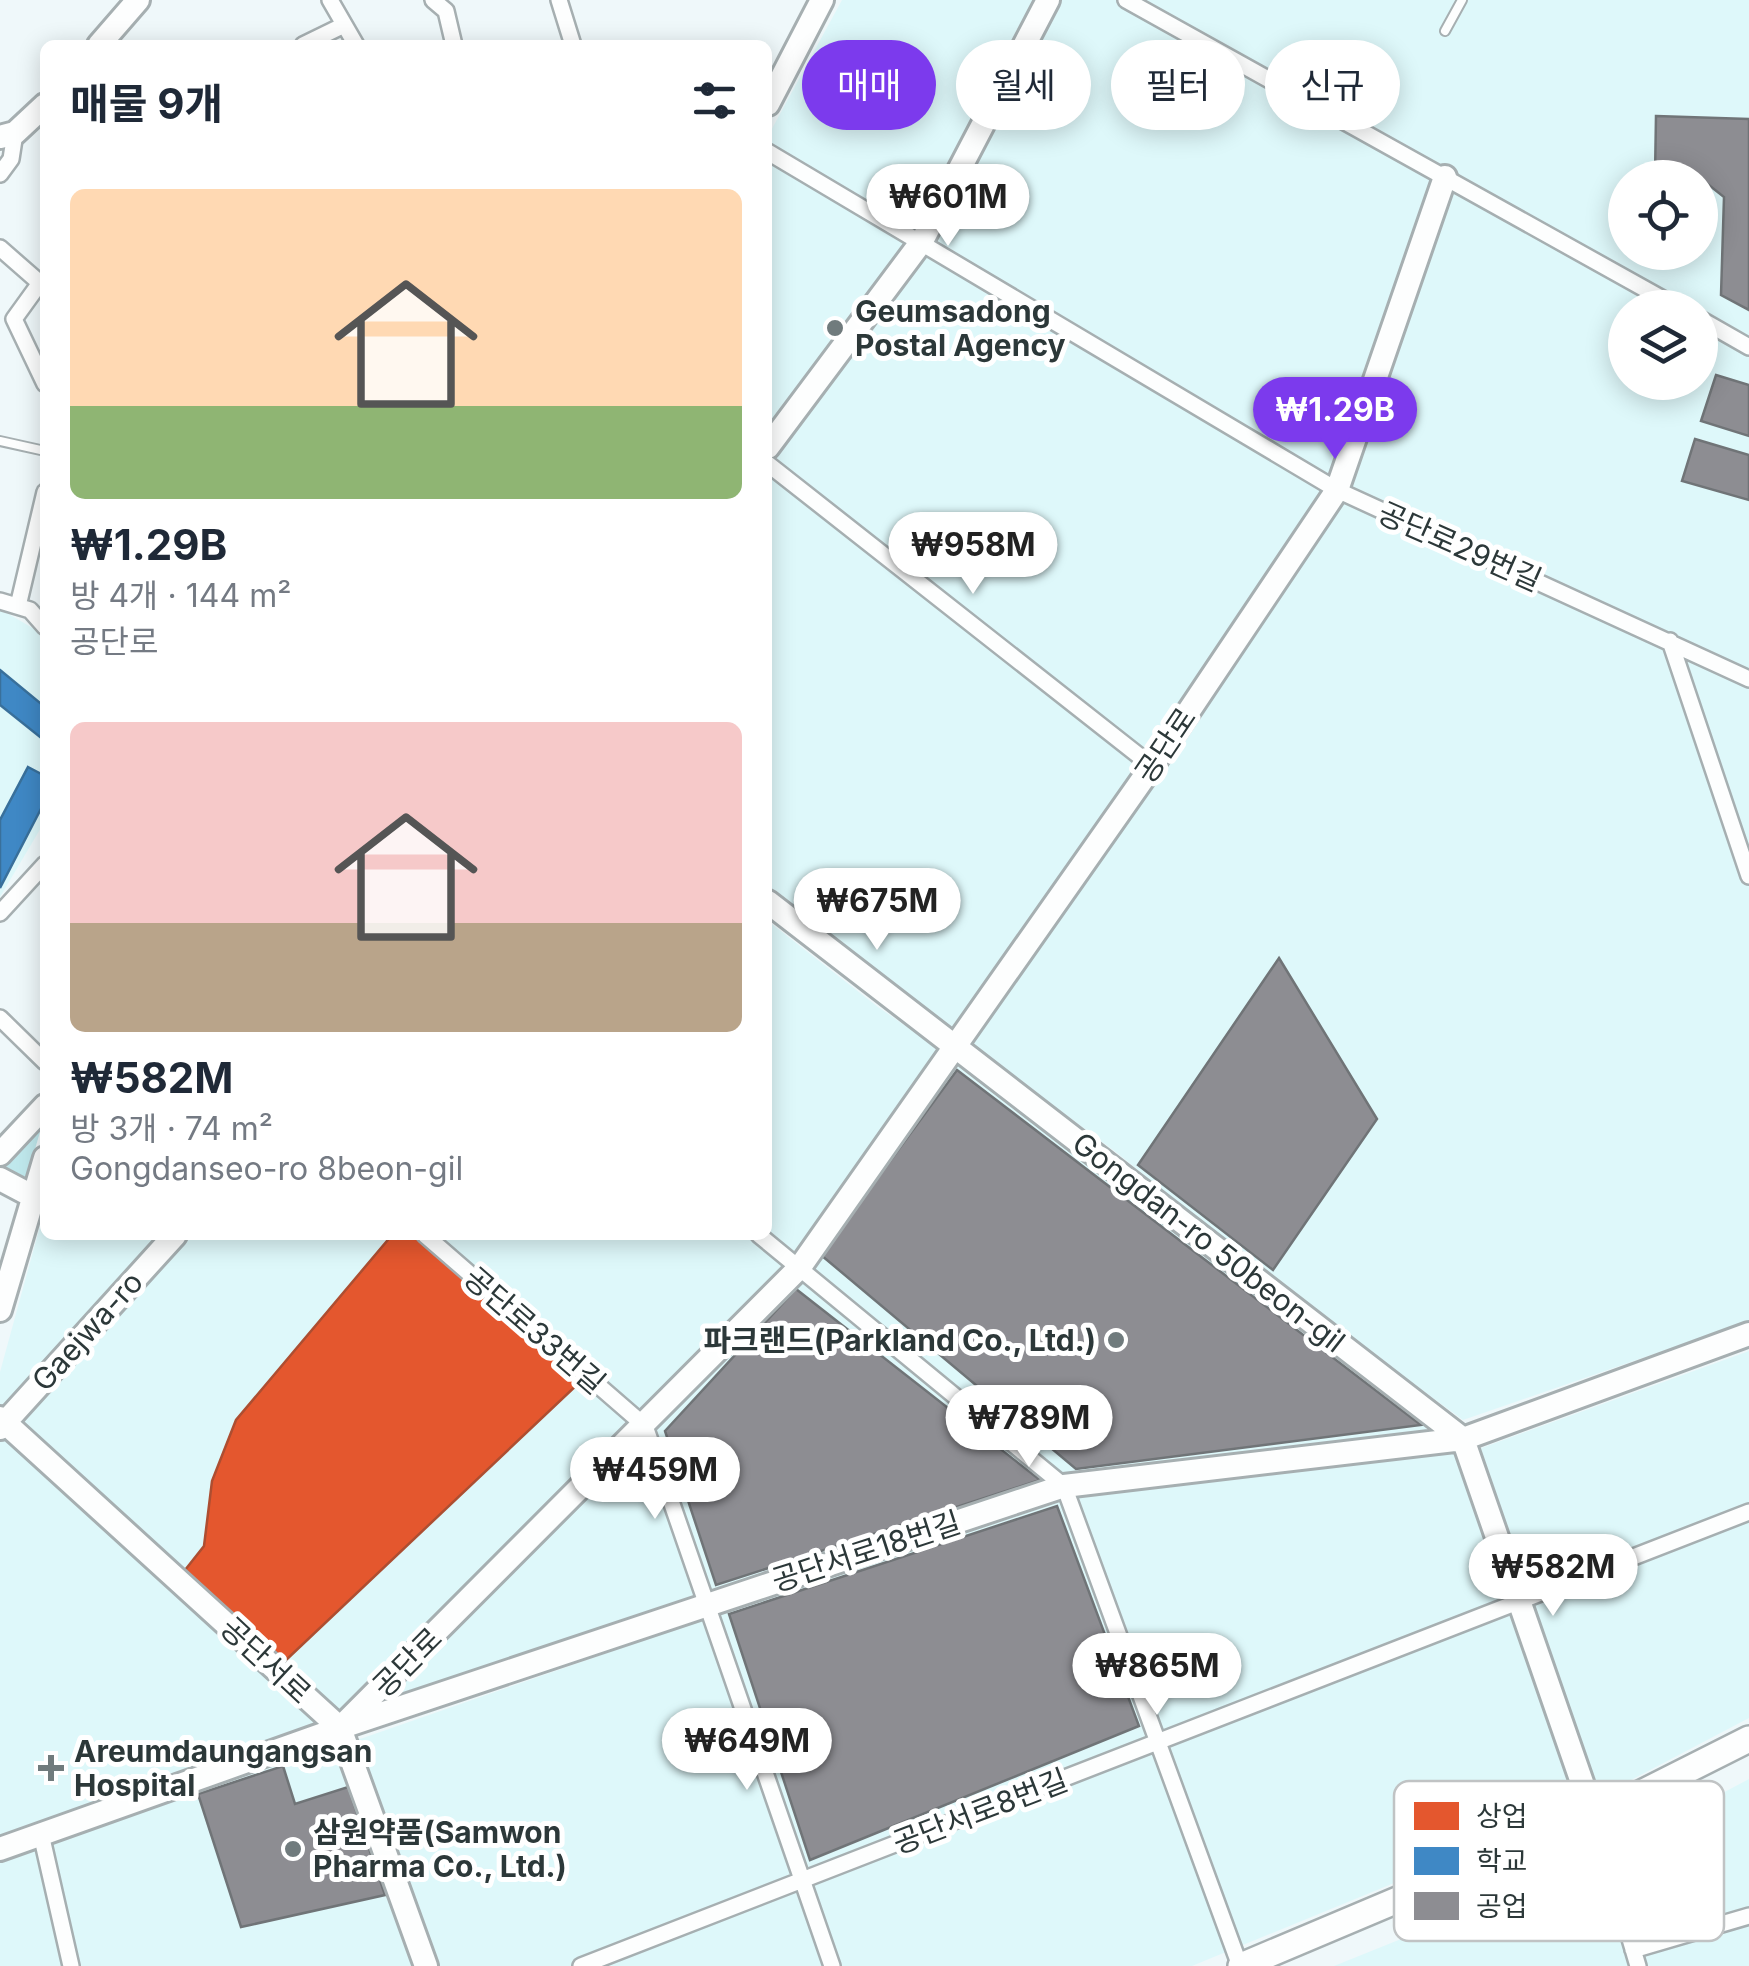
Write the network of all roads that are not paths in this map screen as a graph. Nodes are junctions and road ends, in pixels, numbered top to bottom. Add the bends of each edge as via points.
1 (138, 0) edge
2 (433, 0) edge
3 (559, 0) edge
4 (822, 0) edge
5 (1048, 0) edge
6 (1126, 0) edge
7 (1462, 0) edge
8 (334, 1) edge
9 (344, 25) junction
10 (1445, 31) dead end
11 (103, 40) edge
12 (314, 40) edge
13 (353, 40) edge
14 (453, 40) edge
15 (571, 40) edge
16 (772, 96) edge
17 (40, 116) edge
18 (8, 135) edge
19 (772, 154) edge
20 (0, 174) edge
21 (1445, 178) junction
22 (922, 242) junction
23 (0, 248) edge
24 (1646, 290) edge
25 (38, 294) edge
26 (1718, 330) edge
27 (1749, 347) edge
28 (40, 374) edge
29 (0, 441) edge
30 (772, 442) edge
31 (40, 450) edge
32 (772, 467) edge
33 (1337, 490) junction
34 (40, 513) edge
35 (0, 601) edge
36 (18, 606) junction
37 (40, 621) edge
38 (1670, 641) junction
39 (1749, 679) edge
40 (1152, 766) junction
41 (40, 869) edge
42 (1749, 876) edge
43 (772, 905) edge
44 (0, 913) edge
45 (0, 1018) edge
46 (954, 1045) junction
47 (40, 1057) edge
48 (40, 1111) edge
49 (0, 1154) edge
50 (40, 1176) edge
51 (0, 1179) edge
52 (34, 1197) junction
53 (170, 1240) edge
54 (431, 1240) edge
55 (765, 1240) edge
56 (800, 1267) junction
57 (0, 1310) edge
58 (1749, 1334) edge
59 (2, 1422) edge
60 (645, 1426) junction
61 (1463, 1439) junction
62 (1064, 1486) junction
63 (1749, 1512) edge
64 (1520, 1602) junction
65 (707, 1604) junction
66 (340, 1728) junction
67 (1749, 1739) edge
68 (1158, 1742) junction
69 (1582, 1781) edge
70 (1666, 1781) edge
71 (40, 1834) junction
72 (0, 1849) edge
73 (801, 1880) junction
74 (1394, 1901) edge
75 (1749, 1916) edge
76 (1724, 1925) edge
77 (1681, 1941) edge
78 (1635, 1958) edge
79 (71, 1966) edge
80 (426, 1966) edge
81 (581, 1966) edge
82 (832, 1966) edge
83 (1240, 1966) edge

1 - 11 street
2 - 14 street via 446,11
3 - 15 street
4 - 16 street
5 - 22 street
6 - 21 street
7 - 10 lane
8 - 9 street
9 - 12 street
9 - 13 street
17 - 18 street
18 - 20 street via 11,159
19 - 22 street, 공단로29번길
21 - 24 street
21 - 33 street, 공단로
22 - 30 street
22 - 33 street, 공단로29번길
23 - 25 street
25 - 28 street via 14,320
26 - 27 street
29 - 31 lane
32 - 40 street
33 - 38 street, 공단로29번길
33 - 40 street, 공단로
34 - 36 street
35 - 36 street
36 - 37 street
38 - 39 street, 공단로29번길
38 - 42 street
40 - 46 street, 공단로
41 - 44 street
43 - 46 street, Gongdan-ro 50beon-gil
45 - 47 street
46 - 56 street, 공단로
46 - 61 street, Gongdan-ro 50beon-gil
48 - 49 street
50 - 52 street
51 - 52 street
52 - 57 street
53 - 59 street, Gaejwa-ro
54 - 60 street, 공단로33번길
55 - 56 street
56 - 60 street, 공단로
56 - 62 street
58 - 61 street, 공단서로18번길
59 - 66 street, 공단서로
60 - 65 street
60 - 66 street, 공단로
61 - 62 street, 공단서로18번길
61 - 64 street
62 - 65 street, 공단서로18번길
62 - 68 street
63 - 64 street, 공단서로8번길
64 - 68 street, 공단서로8번길
64 - 69 street
65 - 66 street, 공단서로18번길
65 - 73 street
66 - 71 street, 공단로
66 - 80 street, 공단서로
67 - 70 main road
68 - 73 street, 공단서로8번길
68 - 83 street
71 - 72 street, 공단로
71 - 79 street
73 - 81 street, 공단서로8번길
73 - 82 street
74 - 83 main road
75 - 76 street
77 - 78 street

